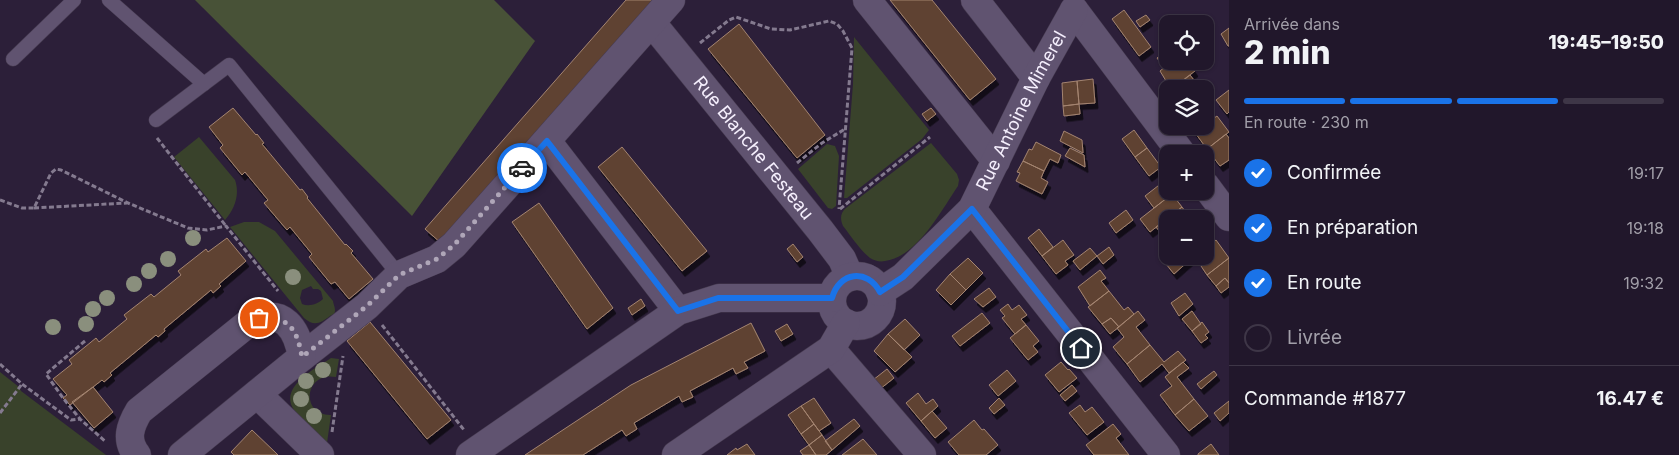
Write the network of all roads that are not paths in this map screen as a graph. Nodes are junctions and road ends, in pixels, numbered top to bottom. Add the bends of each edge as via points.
1 (74, 0) edge
2 (109, 0) edge
3 (671, 0) edge
4 (868, 0) edge
5 (975, 0) edge
6 (1074, 5) edge
7 (652, 23) junction
8 (13, 59) dead end
9 (1036, 78) junction
10 (204, 84) junction
11 (156, 120) road end
12 (547, 141) junction
13 (1175, 145) edge
14 (996, 161) junction
15 (1214, 197) edge
16 (972, 209) junction
17 (1229, 217) edge
18 (399, 275) junction
19 (850, 277) junction
20 (880, 292) junction
21 (832, 298) junction
22 (678, 311) junction
23 (846, 323) junction
24 (831, 349) junction
25 (302, 357) junction
26 (258, 394) junction
27 (326, 445) edge
28 (475, 452) edge
29 (137, 455) edge
30 (182, 455) edge
31 (676, 455) edge
32 (922, 455) edge
33 (1166, 455) edge

1 - 8 lane
2 - 10 lane
3 - 7 street
4 - 14 street
5 - 9 street
6 - 9 street, Rue Antoine Mimerel
6 - 13 street
7 - 12 street
7 - 19 street, Rue Blanche Festeau via 820,230 842,259
9 - 14 street, Rue Antoine Mimerel
10 - 11 lane
10 - 18 lane via 229,65
12 - 18 street via 454,245 437,259
12 - 22 street
14 - 16 street, Rue Antoine Mimerel
15 - 17 street
16 - 20 street, Rue Antoine Mimerel via 903,277
16 - 33 street
18 - 25 street via 357,314
19 - 20 street via 865,277
19 - 21 street via 838,285
20 - 23 street via 881,309 877,317 863,326
21 - 22 street via 718,298
21 - 23 street via 835,313
22 - 28 street
23 - 24 street
24 - 31 street
24 - 32 street
25 - 26 street
25 - 29 street via 295,331 282,320 268,317 251,321 139,411 129,431 130,442
26 - 27 street
26 - 30 street

